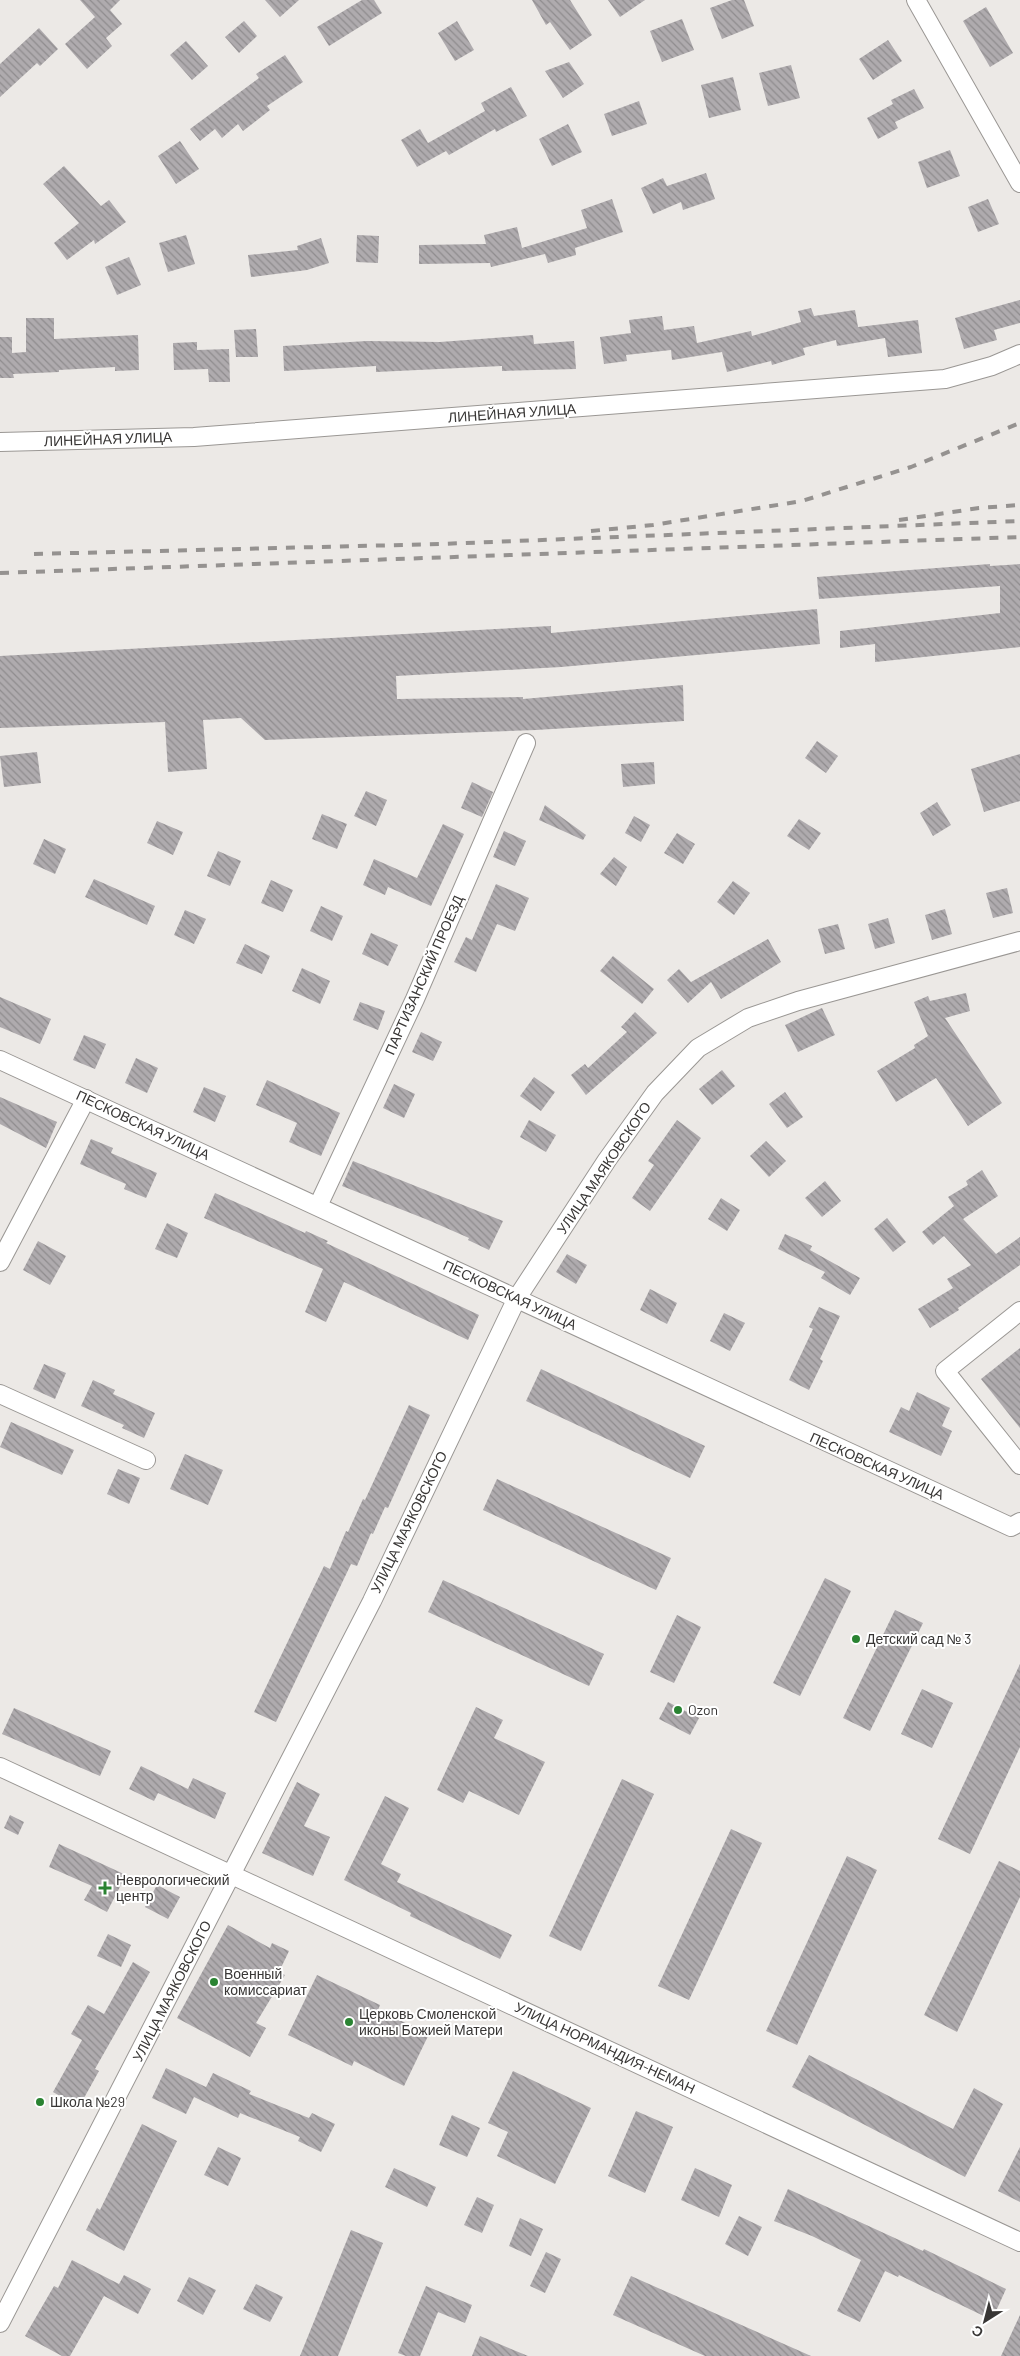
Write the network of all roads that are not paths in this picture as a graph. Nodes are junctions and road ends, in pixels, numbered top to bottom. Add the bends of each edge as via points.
1 (916, 0) edge
2 (1020, 183) edge
3 (1020, 354) edge
4 (0, 442) edge
5 (526, 743) dead end
6 (1020, 941) edge
7 (0, 1060) edge
8 (86, 1099) junction
9 (318, 1206) junction
10 (0, 1262) edge
11 (517, 1298) junction
12 (1020, 1311) edge
13 (0, 1394) edge
14 (146, 1460) dead end
15 (1020, 1465) edge
16 (1020, 1522) edge
17 (0, 1767) edge
18 (232, 1875) junction
19 (1020, 2242) edge
20 (0, 2323) edge

1 - 2 street
3 - 4 street, ЛИНЕЙНАЯ УЛИЦА via 992,366 945,378 203,436
5 - 9 street, ПАРТИЗАНСКИЙ ПРОЕЗД via 415,999
6 - 11 street, УЛИЦА МАЯКОВСКОГО via 798,1001 748,1018 698,1048 655,1093
7 - 8 street, ПЕСКОВСКАЯ УЛИЦА
8 - 9 street, ПЕСКОВСКАЯ УЛИЦА
8 - 10 street
9 - 11 street, ПЕСКОВСКАЯ УЛИЦА
11 - 16 street, ПЕСКОВСКАЯ УЛИЦА via 1010,1527
11 - 18 street, УЛИЦА МАЯКОВСКОГО via 372,1601
12 - 15 street via 945,1370
13 - 14 street
17 - 18 street, УЛИЦА НОРМАНДИЯ-НЕМАН
18 - 19 street, УЛИЦА НОРМАНДИЯ-НЕМАН
18 - 20 street, УЛИЦА МАЯКОВСКОГО

